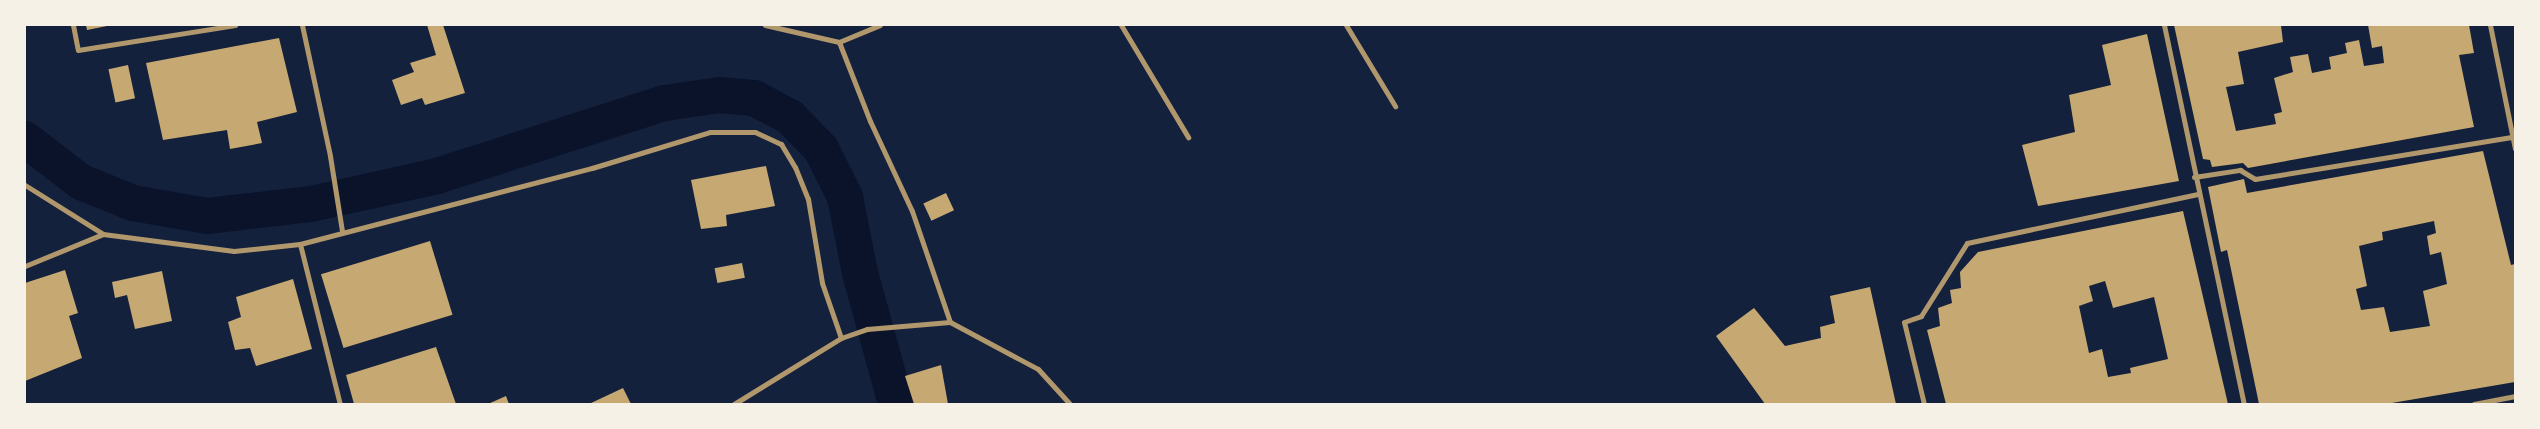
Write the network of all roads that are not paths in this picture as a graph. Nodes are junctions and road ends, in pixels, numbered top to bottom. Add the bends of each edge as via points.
1 (73, 25) edge
2 (235, 25) edge
3 (302, 25) edge
4 (765, 25) edge
5 (1121, 25) edge
6 (1346, 25) edge
7 (2164, 25) edge
8 (2490, 25) edge
9 (876, 26) edge
10 (839, 42) junction
11 (1395, 106) dead end
12 (1188, 137) dead end
13 (2512, 137) junction
14 (2515, 149) edge
15 (2194, 177) junction
16 (25, 185) edge
17 (2198, 194) junction
18 (342, 232) junction
19 (103, 234) junction
20 (300, 244) junction
21 (25, 266) edge
22 (950, 322) junction
23 (841, 338) junction
24 (2515, 396) edge
25 (340, 404) edge
26 (734, 404) edge
27 (1070, 404) edge
28 (1924, 404) edge
29 (2244, 404) edge
30 (2474, 404) edge

1 - 2 street via 78,50
3 - 18 street via 330,156
4 - 10 street
5 - 12 street
6 - 11 street
7 - 15 street
8 - 13 street
9 - 10 street
10 - 22 street via 870,122 912,211
13 - 14 street
13 - 15 street via 2255,179 2240,170
15 - 17 street
16 - 19 street
17 - 28 street via 1967,243 1921,316 1904,322
17 - 29 street
18 - 20 street
18 - 23 street via 592,168 710,132 755,132 781,144 795,167 808,199 822,283
19 - 20 street via 234,251
19 - 21 street
20 - 25 street
22 - 23 street via 867,329
22 - 27 street via 1038,369
23 - 26 street
24 - 30 street

